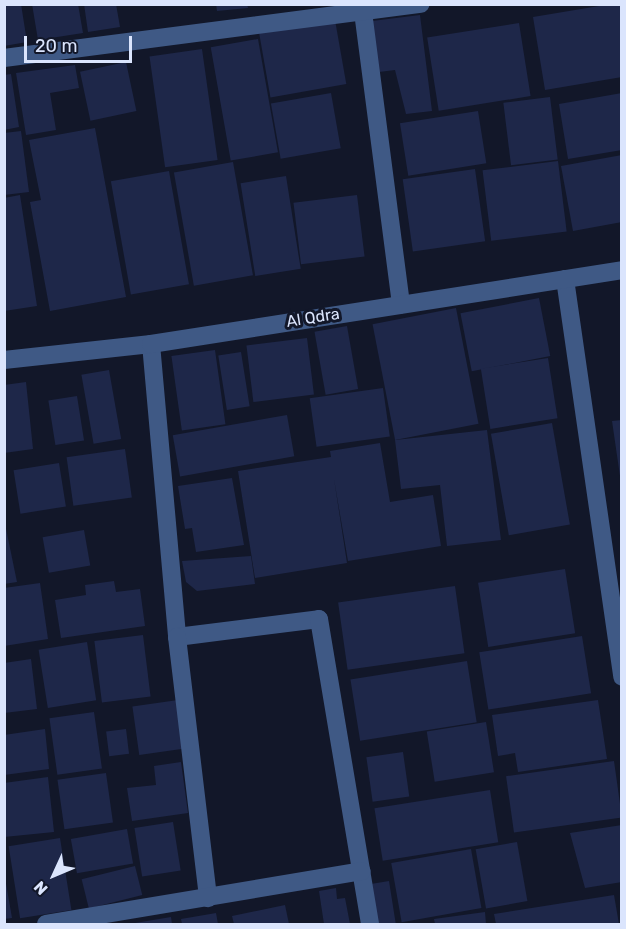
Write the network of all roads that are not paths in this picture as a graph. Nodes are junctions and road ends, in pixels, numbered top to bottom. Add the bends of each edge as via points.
1 (421, 4) edge
2 (363, 9) edge
3 (4, 58) edge
4 (621, 270) edge
5 (565, 279) junction
6 (401, 304) junction
7 (150, 344) junction
8 (4, 360) edge
9 (177, 637) junction
10 (621, 677) edge
11 (362, 871) junction
12 (208, 897) junction
13 (46, 924) edge
14 (370, 924) edge

1 - 2 street
2 - 3 street
2 - 6 street
4 - 5 street, Al Qdra
5 - 6 street, Al Qdra
5 - 10 street
6 - 7 street, Al Qdra
7 - 8 street, Al Qdra
7 - 9 street
9 - 11 street via 319,619
9 - 12 street
11 - 12 street
11 - 14 street
12 - 13 street

